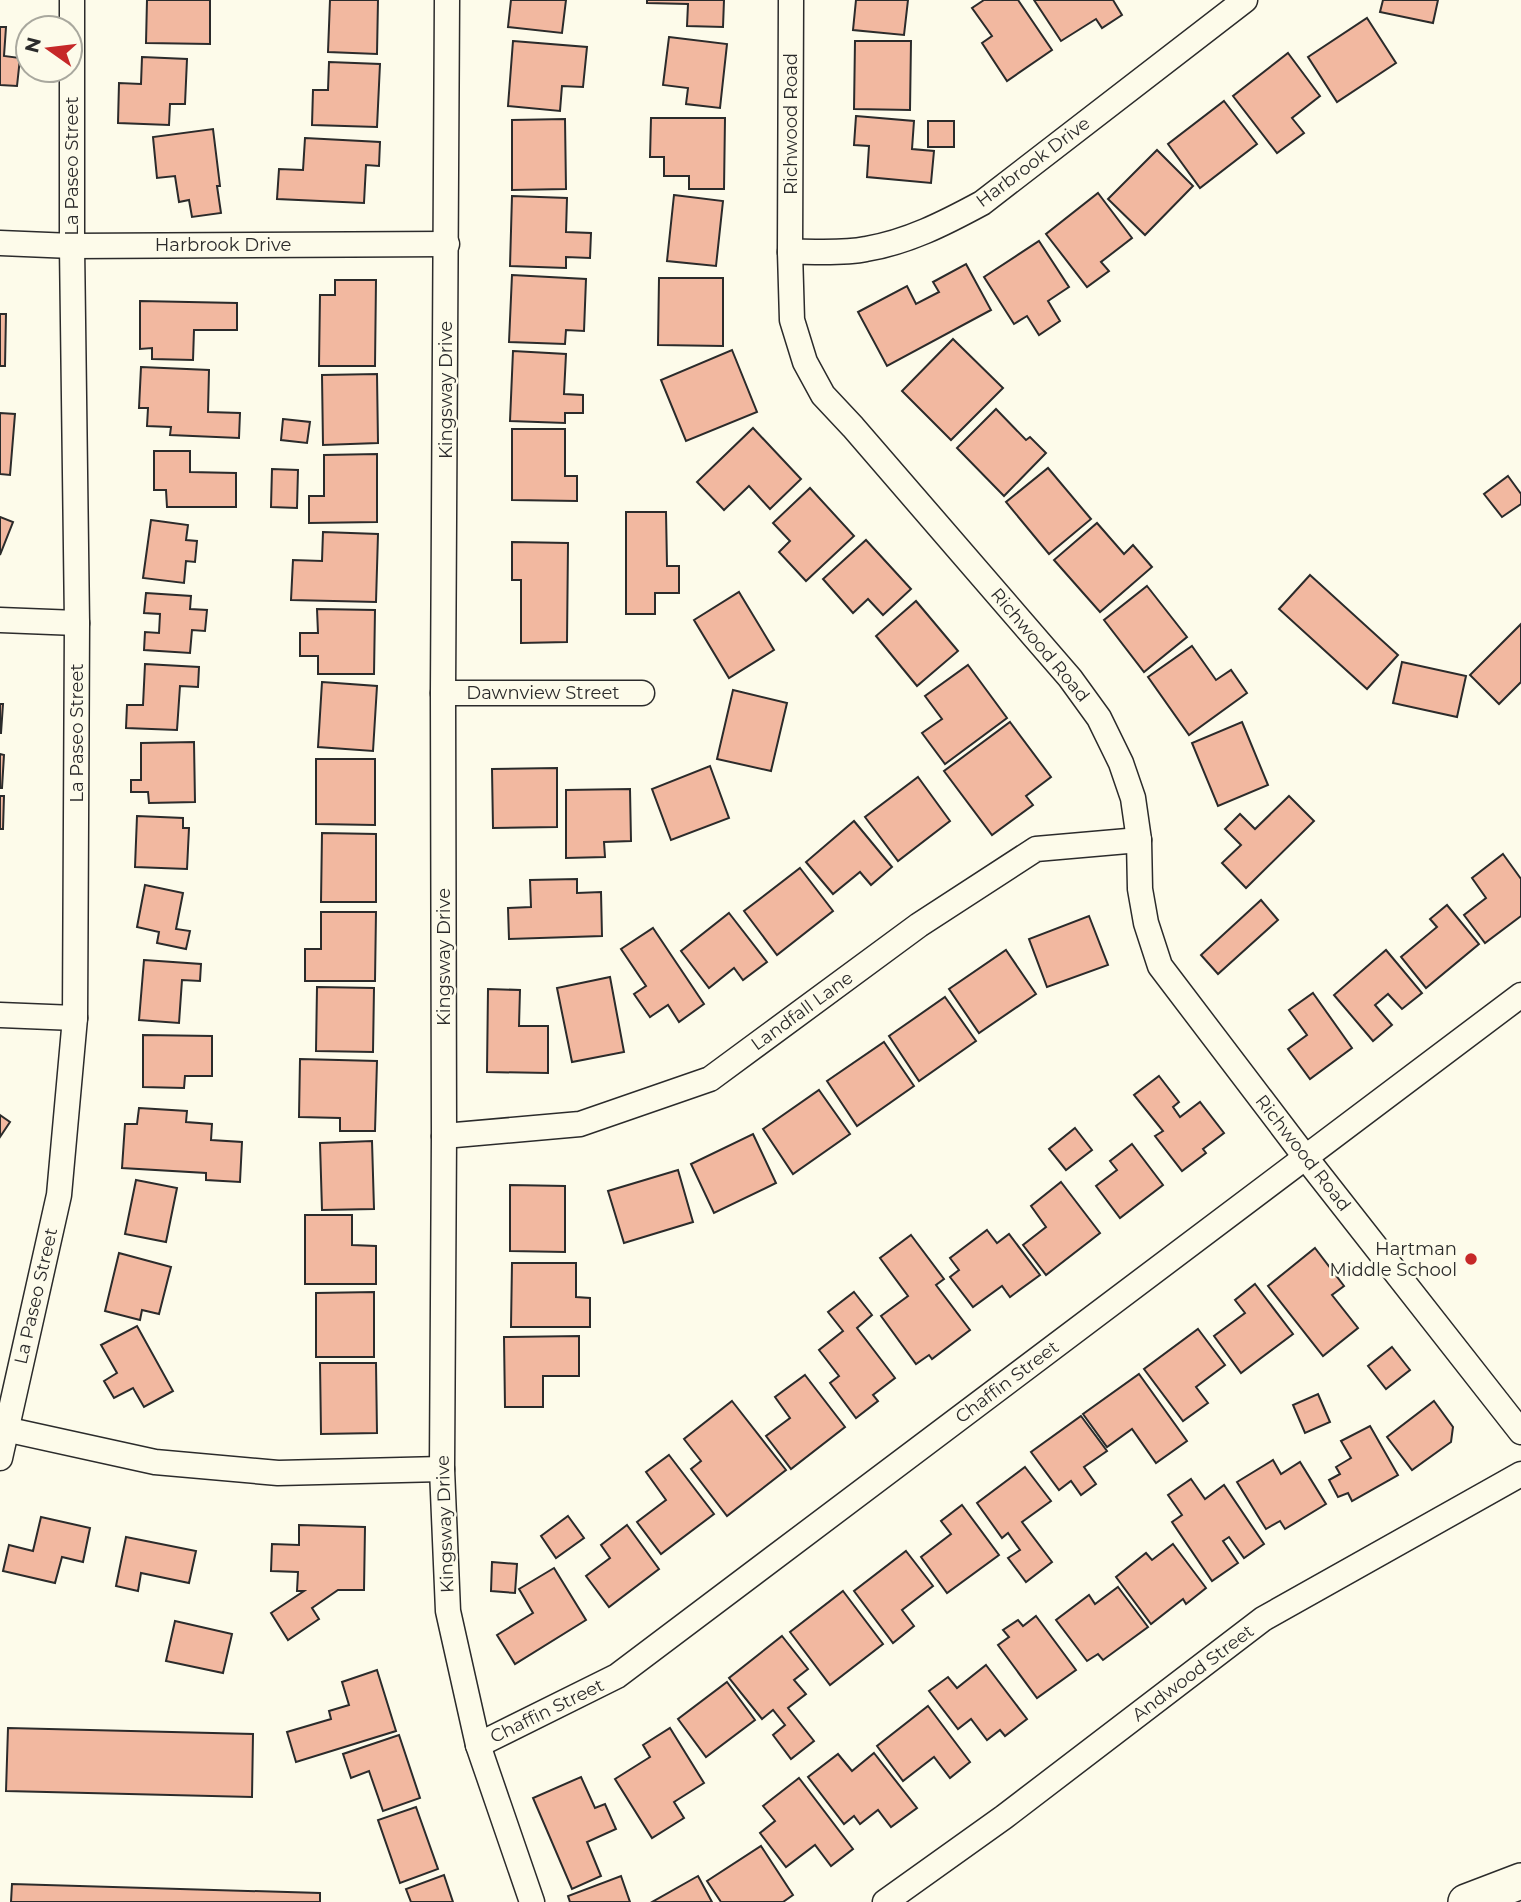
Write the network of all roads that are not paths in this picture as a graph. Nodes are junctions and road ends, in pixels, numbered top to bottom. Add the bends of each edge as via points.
1 (72, 0) edge
2 (447, 0) edge
3 (791, 0) edge
4 (1245, 0) edge
5 (0, 243) edge
6 (447, 244) junction
7 (72, 246) junction
8 (790, 252) junction
9 (0, 620) edge
10 (77, 622) junction
11 (443, 693) junction
12 (642, 693) dead end
13 (1139, 840) junction
14 (1521, 995) edge
15 (0, 1015) edge
16 (75, 1018) junction
17 (444, 1136) junction
18 (1306, 1158) junction
19 (3, 1429) edge
20 (1521, 1433) edge
21 (0, 1458) edge
22 (442, 1469) junction
23 (1521, 1474) edge
24 (478, 1745) junction
25 (1521, 1881) edge
26 (532, 1902) edge
27 (886, 1902) edge
28 (1466, 1902) edge

1 - 7 street, La Paseo Street
2 - 6 street, Kingsway Drive
3 - 8 street, Richwood Road
4 - 8 street, Harbrook Drive via 982,202 951,220 909,239 864,250
5 - 7 street, Harbrook Drive
6 - 7 street, Harbrook Drive
6 - 11 street, Kingsway Drive
7 - 10 street, La Paseo Street
8 - 13 street, Richwood Road via 792,320 805,362 823,395 1070,678 1099,718 1133,798
9 - 10 street
10 - 16 street, La Paseo Street
11 - 12 street, Dawnview Street
11 - 17 street, Kingsway Drive
13 - 17 street, Landfall Lane via 1036,849 919,925 710,1079 580,1124
13 - 18 street, Richwood Road via 1140,889 1160,966
14 - 18 street, Chaffin Street
15 - 16 street
16 - 19 street, La Paseo Street via 59,1195
17 - 22 street, Kingsway Drive
18 - 20 street, Richwood Road
18 - 24 street, Chaffin Street via 617,1676
19 - 21 street, La Paseo Street
19 - 22 street via 155,1462 251,1471
22 - 24 street, Kingsway Drive via 448,1611
23 - 27 street, Andwood Street via 1263,1619
24 - 26 street, Kingsway Drive
25 - 28 street

